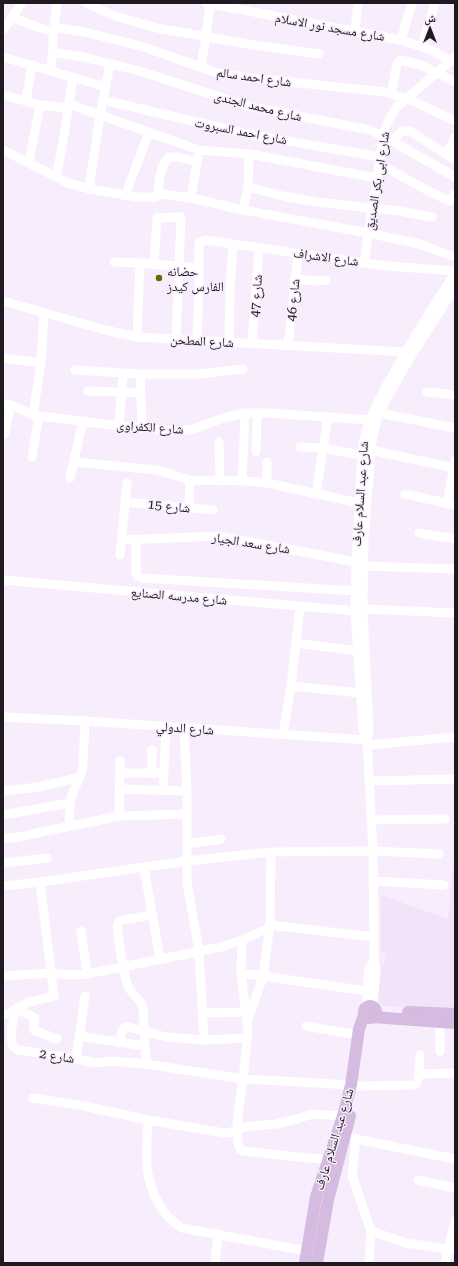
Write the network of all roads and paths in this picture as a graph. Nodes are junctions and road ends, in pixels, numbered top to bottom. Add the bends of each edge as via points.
1 (22, 3) edge
2 (57, 3) edge
3 (86, 3) edge
4 (208, 3) edge
5 (254, 3) edge
6 (358, 3) edge
7 (412, 3) edge
8 (435, 3) edge
9 (229, 5) edge
10 (254, 13) junction
11 (12, 17) junction
12 (54, 29) junction
13 (3, 30) edge
14 (355, 30) junction
15 (206, 37) junction
16 (402, 40) junction
17 (422, 46) junction
18 (53, 52) junction
19 (319, 54) dead end
20 (3, 57) edge
21 (453, 59) edge
22 (110, 64) junction
23 (32, 65) junction
24 (201, 68) junction
25 (51, 71) junction
26 (437, 74) junction
27 (73, 78) junction
28 (455, 82) edge
29 (106, 87) junction
30 (391, 94) junction
31 (4, 98) edge
32 (407, 99) junction
33 (103, 100) junction
34 (26, 101) junction
35 (40, 105) junction
36 (68, 106) junction
37 (100, 114) junction
38 (455, 121) edge
39 (149, 132) junction
40 (383, 136) junction
41 (455, 137) edge
42 (392, 141) junction
43 (3, 150) edge
44 (199, 150) junction
45 (249, 154) junction
46 (447, 154) junction
47 (379, 160) junction
48 (455, 160) edge
49 (29, 162) junction
50 (197, 162) junction
51 (56, 176) junction
52 (455, 177) edge
53 (376, 178) junction
54 (248, 187) junction
55 (89, 189) junction
56 (125, 196) junction
57 (158, 196) junction
58 (191, 198) junction
59 (453, 198) edge
60 (372, 208) junction
61 (243, 210) junction
62 (432, 217) dead end
63 (368, 233) junction
64 (233, 244) junction
65 (259, 248) junction
66 (298, 254) junction
67 (455, 256) edge
68 (114, 262) dead end
69 (140, 263) junction
70 (364, 263) junction
71 (154, 265) junction
72 (178, 266) junction
73 (199, 268) junction
74 (455, 272) edge
75 (296, 279) junction
76 (326, 280) dead end
77 (455, 287) edge
78 (3, 301) edge
79 (44, 313) junction
80 (137, 337) junction
81 (176, 340) junction
82 (197, 340) junction
83 (229, 342) junction
84 (252, 343) junction
85 (288, 346) junction
86 (406, 355) junction
87 (3, 358) edge
88 (42, 363) junction
89 (75, 370) dead end
90 (243, 370) dead end
91 (123, 373) junction
92 (140, 374) junction
93 (88, 391) dead end
94 (427, 392) dead end
95 (121, 393) junction
96 (141, 393) junction
97 (455, 395) edge
98 (7, 405) edge
99 (245, 413) junction
100 (257, 413) junction
101 (379, 413) junction
102 (36, 415) junction
103 (328, 417) junction
104 (368, 420) junction
105 (84, 421) junction
106 (119, 426) junction
107 (142, 428) junction
108 (455, 428) edge
109 (3, 435) edge
110 (219, 442) dead end
111 (300, 448) dead end
112 (322, 448) junction
113 (370, 450) junction
114 (256, 452) dead end
115 (362, 455) junction
116 (32, 457) dead end
117 (74, 462) junction
118 (267, 462) dead end
119 (455, 465) edge
120 (70, 478) dead end
121 (190, 480) junction
122 (220, 482) junction
123 (242, 482) junction
124 (127, 484) dead end
125 (267, 484) junction
126 (316, 494) junction
127 (405, 494) dead end
128 (125, 502) junction
129 (359, 503) junction
130 (451, 504) edge
131 (189, 508) junction
132 (213, 510) dead end
133 (419, 533) dead end
134 (136, 539) junction
135 (455, 539) edge
136 (122, 540) junction
137 (120, 555) dead end
138 (359, 564) junction
139 (455, 569) edge
140 (145, 578) junction
141 (3, 580) edge
142 (356, 591) junction
143 (144, 592) junction
144 (300, 607) junction
145 (359, 610) junction
146 (455, 612) edge
147 (296, 643) junction
148 (357, 651) junction
149 (291, 686) junction
150 (360, 692) junction
151 (3, 717) edge
152 (85, 721) junction
153 (166, 727) junction
154 (184, 728) junction
155 (283, 734) junction
156 (455, 738) edge
157 (367, 741) junction
158 (152, 750) dead end
159 (120, 761) dead end
160 (120, 772) junction
161 (152, 772) junction
162 (164, 772) junction
163 (78, 778) junction
164 (455, 779) edge
165 (370, 781) junction
166 (120, 789) junction
167 (163, 790) junction
168 (3, 791) edge
169 (187, 791) junction
170 (70, 803) junction
171 (187, 814) junction
172 (3, 815) edge
173 (119, 816) junction
174 (445, 819) dead end
175 (372, 820) junction
176 (69, 826) junction
177 (3, 838) edge
178 (221, 839) dead end
179 (187, 844) junction
180 (373, 851) junction
181 (271, 852) junction
182 (440, 854) dead end
183 (47, 858) dead end
184 (187, 861) junction
185 (3, 863) edge
186 (144, 868) junction
187 (374, 881) junction
188 (40, 882) junction
189 (3, 886) edge
190 (444, 886) dead end
191 (152, 915) junction
192 (269, 927) junction
193 (82, 931) dead end
194 (374, 937) junction
195 (242, 940) junction
196 (199, 951) junction
197 (160, 959) junction
198 (374, 961) junction
199 (123, 966) junction
200 (51, 973) junction
201 (241, 973) junction
202 (87, 974) junction
203 (3, 976) edge
204 (263, 977) junction
205 (367, 991) junction
206 (85, 996) dead end
207 (16, 1010) junction
208 (245, 1012) junction
209 (370, 1012) junction
210 (203, 1013) junction
211 (455, 1014) edge
212 (3, 1015) edge
213 (440, 1022) junction
214 (247, 1023) junction
215 (455, 1023) edge
216 (47, 1025) dead end
217 (306, 1026) dead end
218 (145, 1031) junction
219 (43, 1034) junction
220 (358, 1035) junction
221 (79, 1036) junction
222 (246, 1038) junction
223 (57, 1039) dead end
224 (204, 1040) junction
225 (119, 1043) junction
226 (145, 1046) junction
227 (440, 1051) dead end
228 (420, 1055) dead end
229 (76, 1059) junction
230 (146, 1064) junction
231 (455, 1073) edge
232 (419, 1074) junction
233 (243, 1079) junction
234 (354, 1086) junction
235 (33, 1098) dead end
236 (343, 1116) junction
237 (148, 1120) junction
238 (237, 1129) junction
239 (346, 1136) junction
240 (455, 1159) edge
241 (328, 1160) junction
242 (418, 1180) dead end
243 (455, 1188) edge
244 (455, 1222) edge
245 (372, 1232) junction
246 (218, 1234) junction
247 (452, 1249) edge
248 (306, 1257) edge
249 (215, 1263) edge
250 (317, 1263) edge
251 (369, 1263) edge
252 (446, 1263) edge

1 - 11 street
2 - 12 street
3 - 15 street via 115,16 157,28
4 - 9 street, شارع مسجد نور الاسلام
4 - 15 street
5 - 10 street
6 - 14 street
7 - 16 street
8 - 17 street
9 - 10 street, شارع مسجد نور الاسلام
10 - 14 street, شارع مسجد نور الاسلام
11 - 12 street, شارع احمد سالم via 41,29
11 - 13 street
12 - 18 street
12 - 24 street, شارع احمد سالم via 85,32 122,41
14 - 16 street, شارع مسجد نور الاسلام
15 - 19 street
15 - 24 street
16 - 17 street, شارع مسجد نور الاسلام
17 - 21 street, شارع مسجد نور الاسلام
18 - 22 street, شارع محمد الجندى
18 - 25 street
20 - 23 street
21 - 26 street, شارع ابى بكر الصديق
22 - 29 street
22 - 40 street, شارع محمد الجندى via 143,72 247,106 362,128
23 - 25 street
23 - 34 street
24 - 30 street, شارع احمد سالم via 217,73
25 - 27 street
26 - 28 street
26 - 30 street via 421,65 400,60
26 - 32 street, شارع ابى بكر الصديق
27 - 29 street
27 - 36 street
29 - 33 street
30 - 32 street, شارع احمد سالم
31 - 34 street
32 - 38 street, شارع احمد سالم
32 - 40 street, شارع ابى بكر الصديق via 398,106 386,123
33 - 37 street
33 - 47 street, شارع احمد السبروت via 248,134
34 - 35 street
35 - 36 street
35 - 49 street
36 - 37 street
36 - 51 street
37 - 39 street
37 - 55 street
39 - 44 street
39 - 56 street
40 - 42 street, شارع محمد الجندى
40 - 47 street, شارع ابى بكر الصديق
41 - 46 street
42 - 46 street via 402,131 410,131
42 - 52 street, شارع محمد الجندى
43 - 49 street
44 - 45 street
44 - 50 street
45 - 53 street
45 - 54 street
46 - 48 street
47 - 53 street, شارع ابى بكر الصديق
47 - 59 street, شارع احمد السبروت via 436,196
49 - 51 street
50 - 57 street via 169,157 161,170
50 - 58 street
51 - 55 street via 68,183
53 - 60 street, شارع ابى بكر الصديق
54 - 60 street via 317,202
54 - 61 street
55 - 56 street
56 - 57 street
57 - 58 street via 165,194
58 - 61 street
60 - 62 street
60 - 63 street, شارع ابى بكر الصديق
61 - 63 street
63 - 67 street via 419,244
63 - 70 street, شارع ابى بكر الصديق
64 - 65 street, شارع الاشراف
64 - 73 street, شارع الاشراف via 205,240 200,242
64 - 83 street
65 - 66 street, شارع الاشراف
65 - 84 street, شارع 47
66 - 70 street, شارع الاشراف
66 - 75 street, شارع 46
68 - 69 street
69 - 71 street
69 - 80 street
70 - 74 street, شارع الاشراف
71 - 72 street
71 - 72 street via 157,218 180,217
72 - 73 street
72 - 81 street
73 - 82 street
74 - 86 street, شارع عبد السلام عارف
75 - 76 street
75 - 85 street, شارع 46
77 - 86 street, شارع عبد السلام عارف
78 - 79 street, شارع المطحن
79 - 80 street, شارع المطحن
79 - 88 street
80 - 81 street, شارع المطحن
81 - 82 street, شارع المطحن
82 - 83 street, شارع المطحن
83 - 84 street, شارع المطحن
84 - 85 street, شارع المطحن
85 - 86 street, شارع المطحن
86 - 101 street, شارع عبد السلام عارف
86 - 104 street, شارع عبد السلام عارف
87 - 88 street
88 - 102 street
89 - 91 street
90 - 92 street via 199,374
91 - 92 street
91 - 95 street
92 - 96 street
93 - 95 street
94 - 97 street
95 - 96 street
95 - 106 street
96 - 107 street
98 - 102 street, شارع الكفراوى
98 - 109 street
99 - 100 street, شارع الكفراوى
99 - 107 street, شارع الكفراوى via 186,431
99 - 123 street
100 - 103 street, شارع الكفراوى
100 - 114 street
101 - 108 street
101 - 113 street, شارع عبد السلام عارف
102 - 105 street, شارع الكفراوى
102 - 116 street
103 - 104 street, شارع الكفراوى
103 - 112 street
104 - 115 street, شارع عبد السلام عارف
105 - 106 street, شارع الكفراوى
105 - 117 street
106 - 107 street, شارع الكفراوى
110 - 122 street
111 - 112 street
112 - 115 street
112 - 126 street
113 - 119 street
113 - 138 street, شارع عبد السلام عارف
115 - 129 street, شارع عبد السلام عارف
117 - 120 street
117 - 121 street via 157,470
118 - 125 street
119 - 130 street
121 - 122 street
121 - 131 street
122 - 123 street
123 - 125 street
124 - 128 street
125 - 126 street
126 - 129 street
127 - 130 street
128 - 131 street, شارع 15
128 - 136 street
129 - 138 street, شارع عبد السلام عارف
131 - 132 street, شارع 15
133 - 135 street
134 - 136 street, شارع سعد الجيار
134 - 138 street, شارع سعد الجيار via 219,536
134 - 140 street via 136,574
136 - 137 street
138 - 139 street, شارع سعد الجيار
138 - 142 street, شارع عبد السلام عارف
138 - 145 street, شارع عبد السلام عارف
140 - 142 street
140 - 143 street
141 - 143 street, شارع مدرسه الصنايع
142 - 145 street, شارع عبد السلام عارف
143 - 144 street, شارع مدرسه الصنايع
144 - 145 street, شارع مدرسه الصنايع
144 - 147 street
145 - 146 street, شارع مدرسه الصنايع
145 - 148 street, شارع عبد السلام عارف
145 - 157 street, شارع عبد السلام عارف via 369,729
147 - 148 street
147 - 149 street
148 - 150 street, شارع عبد السلام عارف
149 - 150 street
149 - 155 street
150 - 157 street, شارع عبد السلام عارف via 363,731
151 - 152 street, شارع الدولي
152 - 153 street, شارع الدولي
152 - 163 street via 83,764
153 - 154 street, شارع الدولي
153 - 162 street
154 - 155 street, شارع الدولي
154 - 169 street
155 - 157 street, شارع الدولي
156 - 157 street, شارع الدولي
157 - 165 street, شارع عبد السلام عارف
158 - 161 street
159 - 160 street
160 - 161 street
160 - 166 street
161 - 162 street
162 - 167 street
163 - 168 street via 38,787
163 - 170 street
164 - 165 street
165 - 175 street, شارع عبد السلام عارف
166 - 167 street
166 - 173 street
167 - 169 street
169 - 171 street
170 - 172 street
170 - 176 street
171 - 173 street
171 - 179 street
173 - 176 street
174 - 175 street
175 - 180 street, شارع عبد السلام عارف
176 - 177 street
178 - 179 street
179 - 184 street
180 - 181 street
180 - 182 street
180 - 187 street, شارع عبد السلام عارف
181 - 184 street
181 - 192 street
183 - 185 street
184 - 186 street
184 - 196 street via 187,882
186 - 188 street
186 - 191 street
187 - 190 street
187 - 194 street, شارع عبد السلام عارف
188 - 189 street
188 - 200 street
191 - 197 street
191 - 199 street via 118,923
192 - 194 street
192 - 195 street
192 - 204 street
193 - 202 street
194 - 198 street, شارع عبد السلام عارف
195 - 196 street
195 - 201 street
196 - 197 street
196 - 210 street
197 - 199 street
198 - 205 street, شارع عبد السلام عارف via 370,967
198 - 209 street, شارع عبد السلام عارف via 376,970
199 - 202 street
199 - 218 street via 128,988 142,1002
200 - 202 street
200 - 203 street
200 - 207 street via 54,996 31,1002
201 - 204 street
201 - 208 street
204 - 205 street
204 - 214 street
205 - 209 street, شارع عبد السلام عارف
206 - 221 street
207 - 212 street
207 - 219 street via 35,1018 33,1029
207 - 229 street, شارع 2 via 11,1042 13,1047 18,1050
208 - 210 street
208 - 214 street
209 - 211 main road
209 - 213 main road
209 - 220 main road, شارع عبد السلام عارف via 360,1024
209 - 234 main road, شارع عبد السلام عارف
210 - 224 street
213 - 215 main road
213 - 227 street
214 - 222 street
216 - 219 street
217 - 220 street
218 - 224 street via 166,1037
218 - 225 street via 125,1027
218 - 226 street
219 - 223 street
220 - 234 main road, شارع عبد السلام عارف
221 - 225 street
221 - 229 street
222 - 224 street
222 - 233 street
225 - 226 street
226 - 230 street
228 - 232 street
229 - 230 street, شارع 2 via 95,1063 111,1061
230 - 233 street, شارع 2
231 - 232 street
232 - 234 street via 415,1085
233 - 234 street, شارع 2
233 - 238 street
234 - 236 main road, شارع عبد السلام عارف
234 - 239 main road, شارع عبد السلام عارف
235 - 237 street
236 - 238 street via 312,1114 276,1124
236 - 239 main road, شارع عبد السلام عارف
237 - 238 street via 224,1133
237 - 246 street via 148,1180 164,1213 182,1228
238 - 241 street via 239,1147 243,1150
239 - 240 street
239 - 241 main road, شارع عبد السلام عارف
239 - 245 street via 352,1174
239 - 250 main road, شارع عبد السلام عارف via 327,1204
241 - 248 main road, شارع عبد السلام عارف via 316,1198
242 - 243 street
244 - 247 street
245 - 247 street via 406,1243
245 - 251 street
246 - 248 street
246 - 249 street
247 - 252 street

